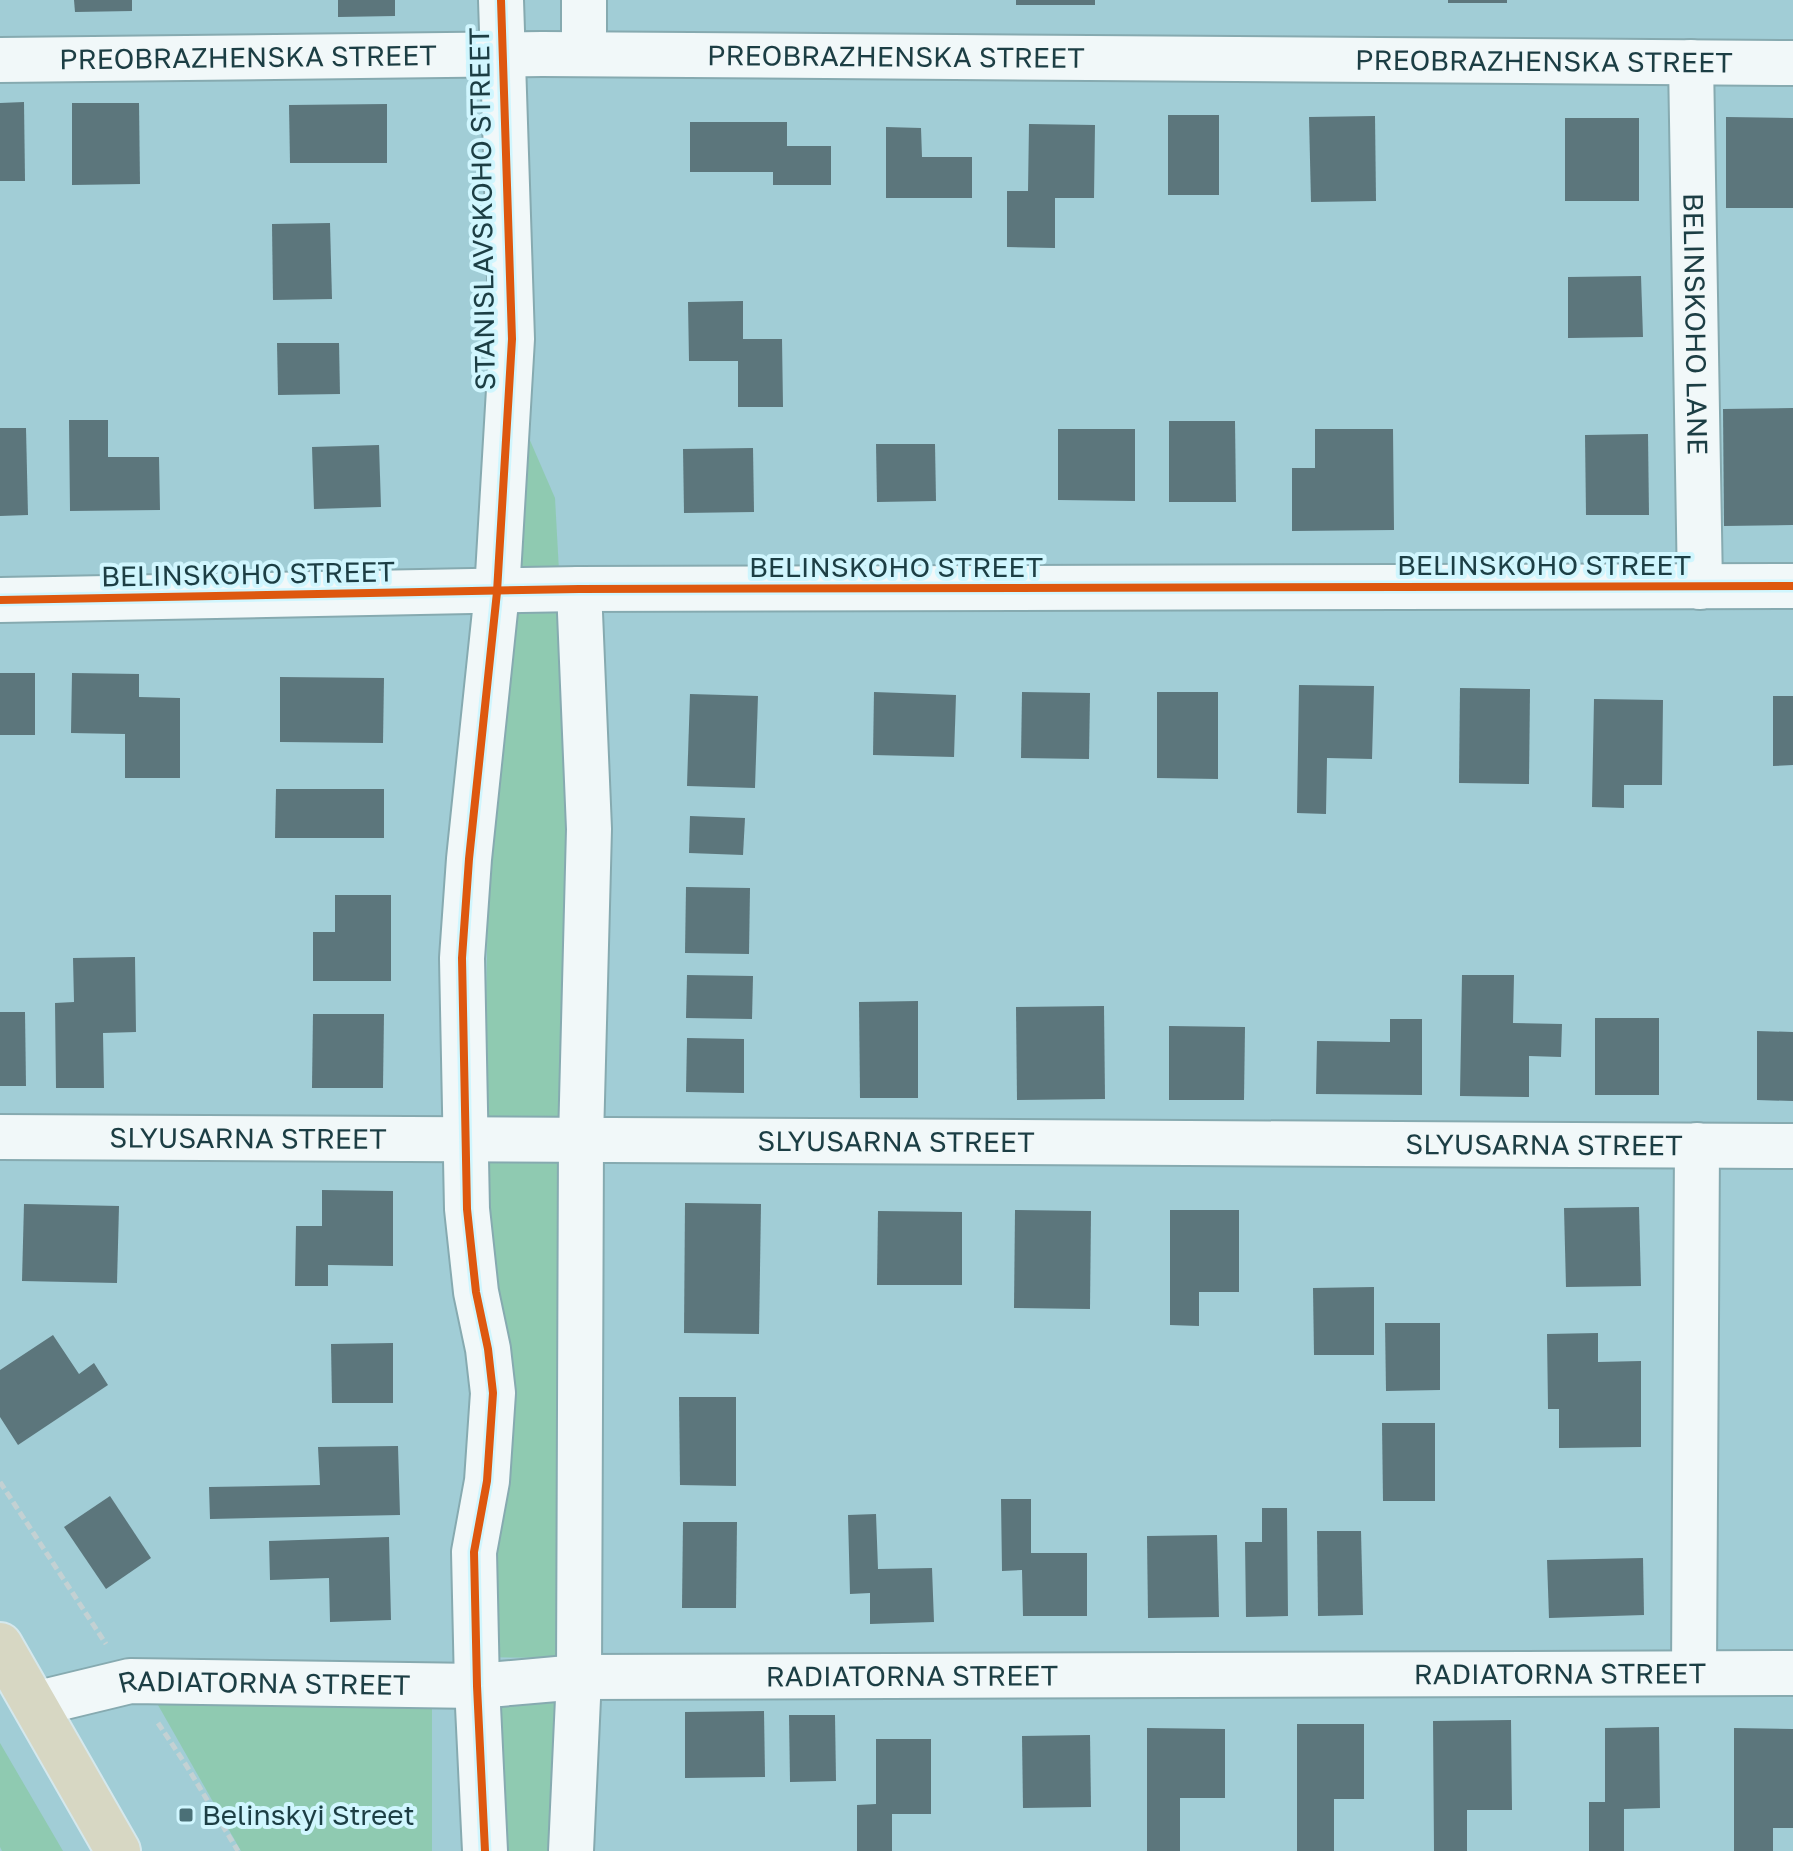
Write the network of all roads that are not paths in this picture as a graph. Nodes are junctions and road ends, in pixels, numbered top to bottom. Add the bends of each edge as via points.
1 (501, 0) edge
2 (584, 0) edge
3 (502, 54) junction
4 (584, 54) junction
5 (0, 60) edge
6 (1691, 62) junction
7 (1793, 63) edge
8 (1793, 586) edge
9 (1700, 587) junction
10 (579, 589) junction
11 (497, 592) junction
12 (0, 600) edge
13 (0, 1137) edge
14 (465, 1139) junction
15 (581, 1139) junction
16 (1697, 1145) junction
17 (1793, 1146) edge
18 (0, 1645) edge
19 (1694, 1673) junction
20 (1793, 1673) edge
21 (579, 1677) junction
22 (477, 1686) junction
23 (35, 1704) junction
24 (118, 1851) edge
25 (485, 1851) edge
26 (571, 1851) edge

1 - 3 street, STANISLAVSKOHO STREET
2 - 4 street
3 - 4 street, PREOBRAZHENSKA STREET
3 - 5 street, PREOBRAZHENSKA STREET
3 - 11 street, STANISLAVSKOHO STREET via 512,339
4 - 6 street, PREOBRAZHENSKA STREET
6 - 7 street, PREOBRAZHENSKA STREET
6 - 9 street, BELINSKOHO LANE
8 - 9 street, BELINSKOHO STREET
9 - 10 street, BELINSKOHO STREET
10 - 11 street, BELINSKOHO STREET
10 - 15 street via 589,829
11 - 12 street, BELINSKOHO STREET
11 - 14 street, STANISLAVSKOHO STREET via 462,958
13 - 14 street, SLYUSARNA STREET
14 - 15 street, SLYUSARNA STREET
14 - 22 street, STANISLAVSKOHO STREET via 476,1292 493,1393 487,1481 474,1552
15 - 16 street, SLYUSARNA STREET
15 - 21 street
16 - 17 street, SLYUSARNA STREET
16 - 19 street
18 - 23 highway
19 - 20 street, RADIATORNA STREET
19 - 21 street, RADIATORNA STREET
21 - 22 street, RADIATORNA STREET
21 - 26 street
22 - 23 street, RADIATORNA STREET via 130,1681
22 - 25 street, STANISLAVSKOHO STREET
23 - 24 highway

